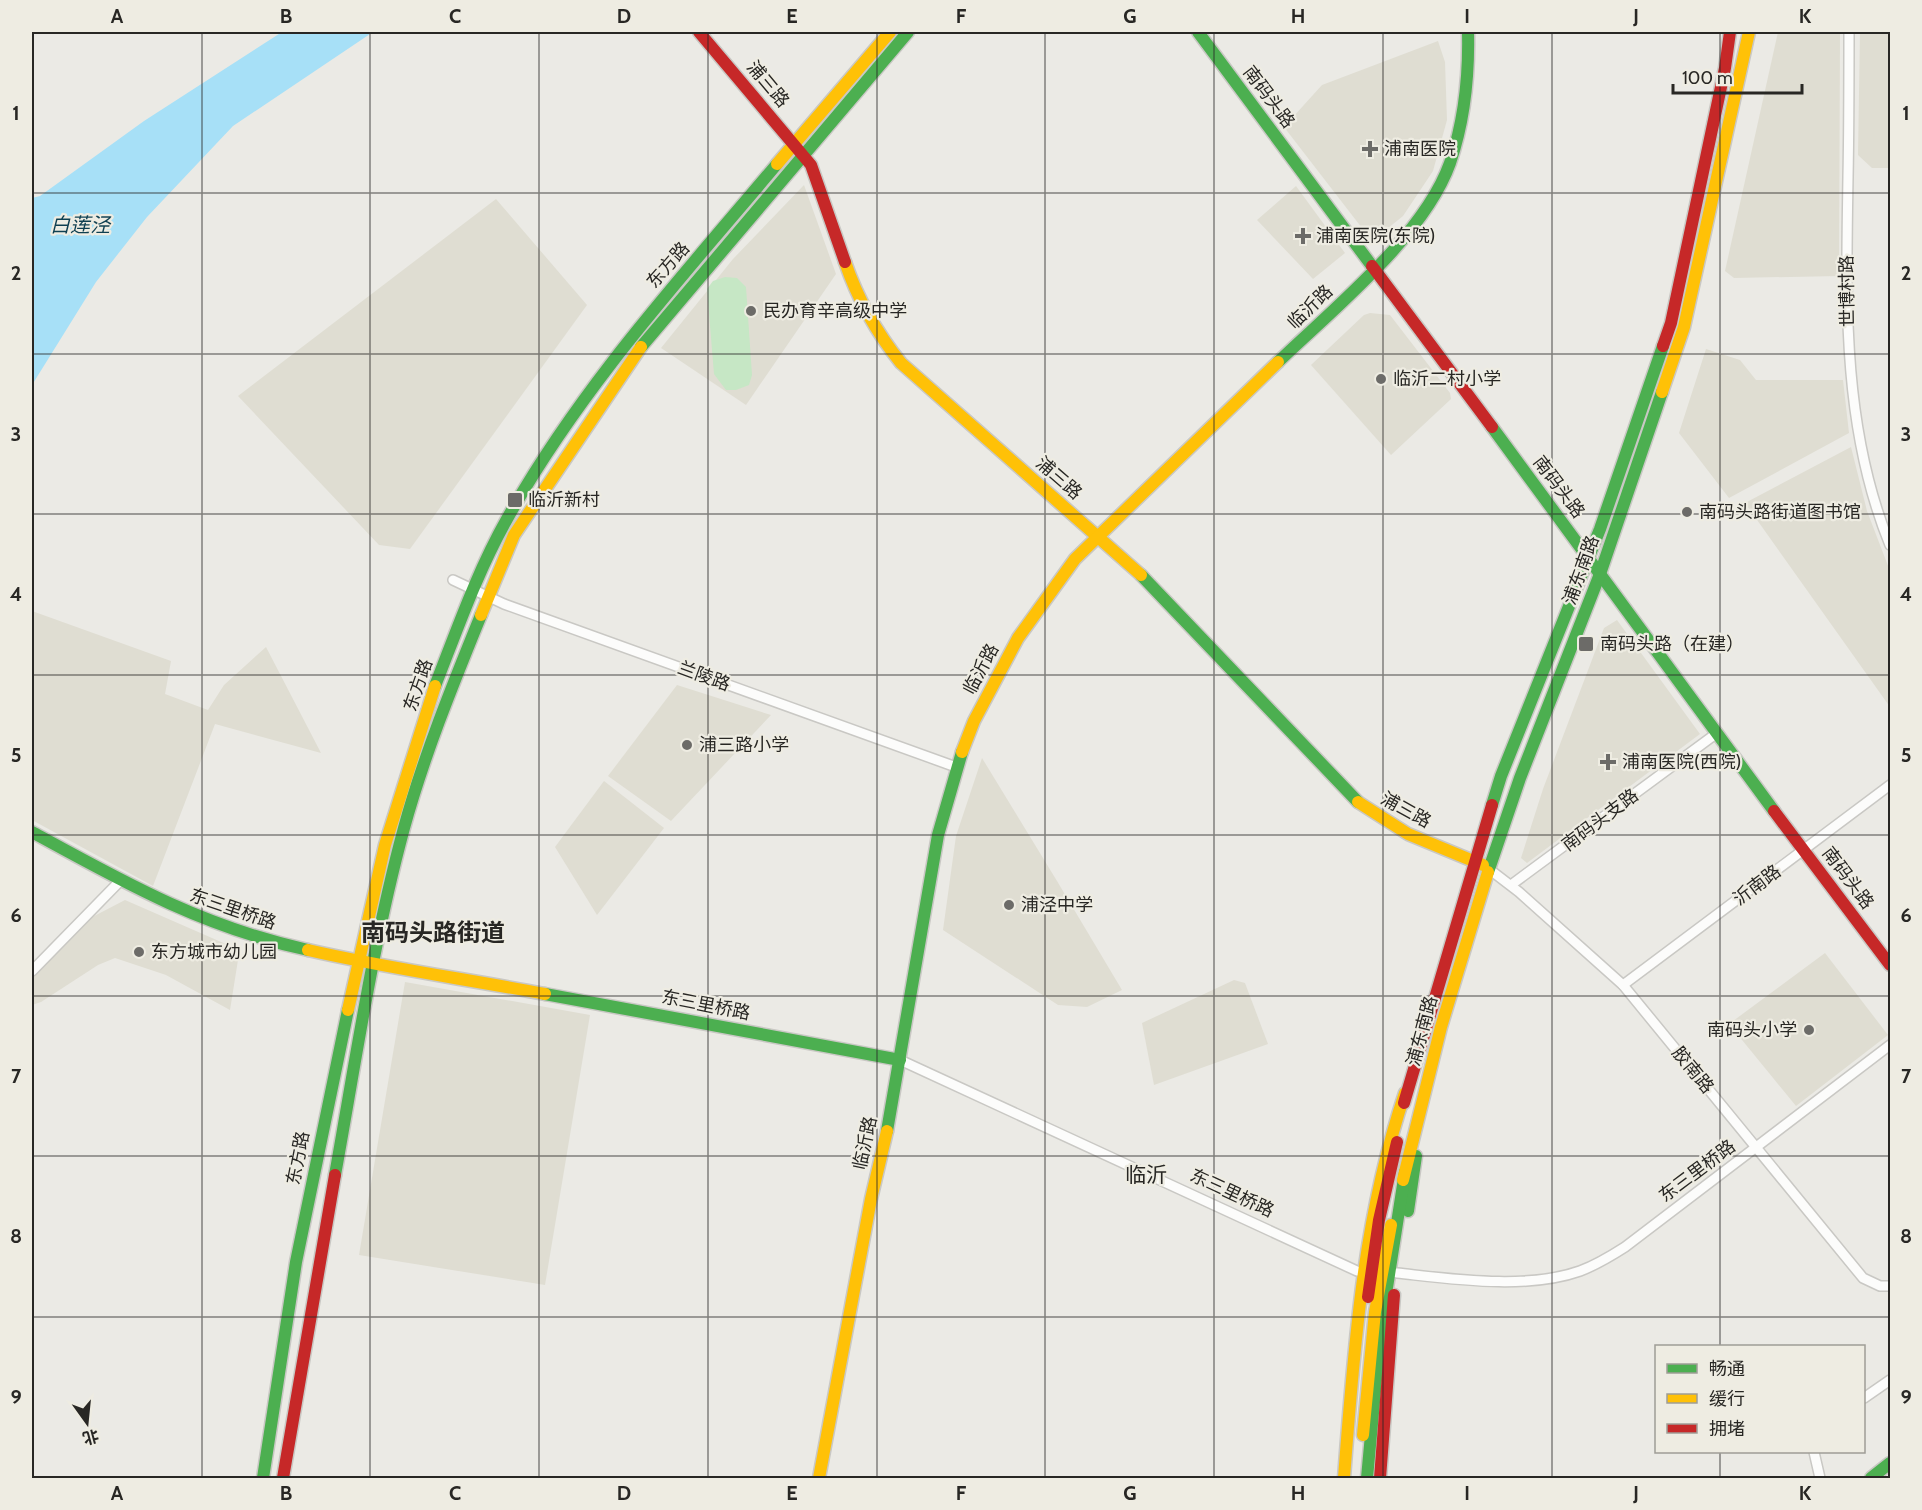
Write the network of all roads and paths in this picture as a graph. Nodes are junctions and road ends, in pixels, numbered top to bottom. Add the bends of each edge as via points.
1 (699, 32) edge
2 (890, 32) edge
3 (908, 32) edge
4 (1198, 32) edge
5 (1468, 32) edge
6 (1730, 32) edge
7 (1749, 32) edge
8 (1849, 32) edge
9 (795, 146) junction
10 (802, 157) junction
11 (1375, 269) junction
12 (1098, 535) junction
13 (1890, 545) edge
14 (1588, 556) junction
15 (1600, 574) junction
16 (453, 580) dead end
17 (473, 589) junction
18 (489, 598) junction
19 (1717, 733) junction
20 (956, 767) junction
21 (1890, 785) edge
22 (32, 832) edge
23 (1804, 849) junction
24 (1477, 860) junction
25 (1489, 869) junction
26 (120, 881) junction
27 (1512, 885) junction
28 (366, 963) junction
29 (1890, 965) edge
30 (32, 971) edge
31 (1623, 985) junction
32 (1890, 1045) edge
33 (1418, 1059) junction
34 (900, 1060) junction
35 (1405, 1093) junction
36 (1419, 1114) junction
37 (1757, 1148) junction
38 (1405, 1172) junction
39 (1357, 1270) junction
40 (1397, 1273) junction
41 (1890, 1286) edge
42 (1890, 1380) edge
43 (1865, 1397) edge
44 (1814, 1453) edge
45 (1890, 1463) edge
46 (263, 1479) edge
47 (283, 1479) edge
48 (819, 1479) edge
49 (1337, 1479) edge
50 (1344, 1479) edge
51 (1352, 1479) edge
52 (1360, 1479) edge
53 (1367, 1479) edge
54 (1380, 1479) edge
55 (1820, 1479) edge
56 (1871, 1479) edge

1 - 9 main road, 浦三路
2 - 9 main road, 东方路
3 - 10 main road, 东方路
4 - 11 main road, 南码头路
5 - 11 main road, 临沂路 via 1469,75 1450,163 1424,211
6 - 14 main road, 浦东南路 via 1671,323
7 - 15 main road, 浦东南路 via 1683,327
8 - 13 street, 世博村路 via 1846,241 1850,380 1866,470
9 - 10 main road, 浦三路
9 - 17 main road, 东方路 via 629,338 558,434 506,520
10 - 12 main road, 浦三路 via 811,165 858,299 890,350 927,389
10 - 18 main road, 东方路 via 641,348 514,535
11 - 12 main road, 临沂路
11 - 14 main road, 南码头路
12 - 20 main road, 临沂路 via 1053,586 1018,638 983,701
12 - 24 main road, 浦三路 via 1180,612 1360,804 1408,834
14 - 15 main road, 南码头路
14 - 24 main road, 浦东南路 via 1501,776
15 - 19 main road, 南码头路
15 - 25 main road, 浦东南路 via 1520,778
16 - 17 street, 兰陵路
17 - 18 street, 兰陵路
17 - 28 main road, 东方路 via 432,694 386,845
18 - 20 street, 兰陵路
18 - 28 main road, 东方路 via 449,693 404,827
19 - 23 main road, 南码头路
19 - 27 street, 南码头支路
20 - 34 main road, 临沂路 via 938,835
21 - 23 street, 沂南路
22 - 26 main road, 东三里桥路
23 - 29 main road, 南码头路
23 - 31 street, 沂南路
24 - 25 main road, 浦三路
24 - 33 main road, 浦东南路
25 - 27 street, 胶南路
25 - 36 main road, 浦东南路
26 - 28 main road, 东三里桥路 via 176,909 246,935
26 - 30 street
27 - 31 street, 胶南路
28 - 34 main road, 东三里桥路
28 - 46 main road, 东方路 via 334,1071 296,1262
28 - 47 main road, 东方路
31 - 37 street, 胶南路
32 - 37 street, 东三里桥路
33 - 35 main road, 浦东南路
33 - 39 main road, 浦东南路 via 1389,1119 1368,1191
34 - 39 street, 东三里桥路
34 - 48 main road, 临沂路
35 - 50 main road via 1388,1137 1365,1251
35 - 51 main road, 浦东南路 via 1379,1220 1367,1306
36 - 38 main road, 浦东南路
36 - 40 main road, 浦东南路 via 1414,1176
37 - 40 street, 东三里桥路 via 1625,1247 1581,1271 1514,1282
37 - 41 street, 胶南路 via 1863,1278
38 - 52 main road, 浦东南路 via 1385,1249 1375,1312
38 - 53 main road via 1381,1326
39 - 49 main road, 浦东南路
40 - 54 main road, 浦东南路
42 - 43 street
44 - 55 street
45 - 56 main road

